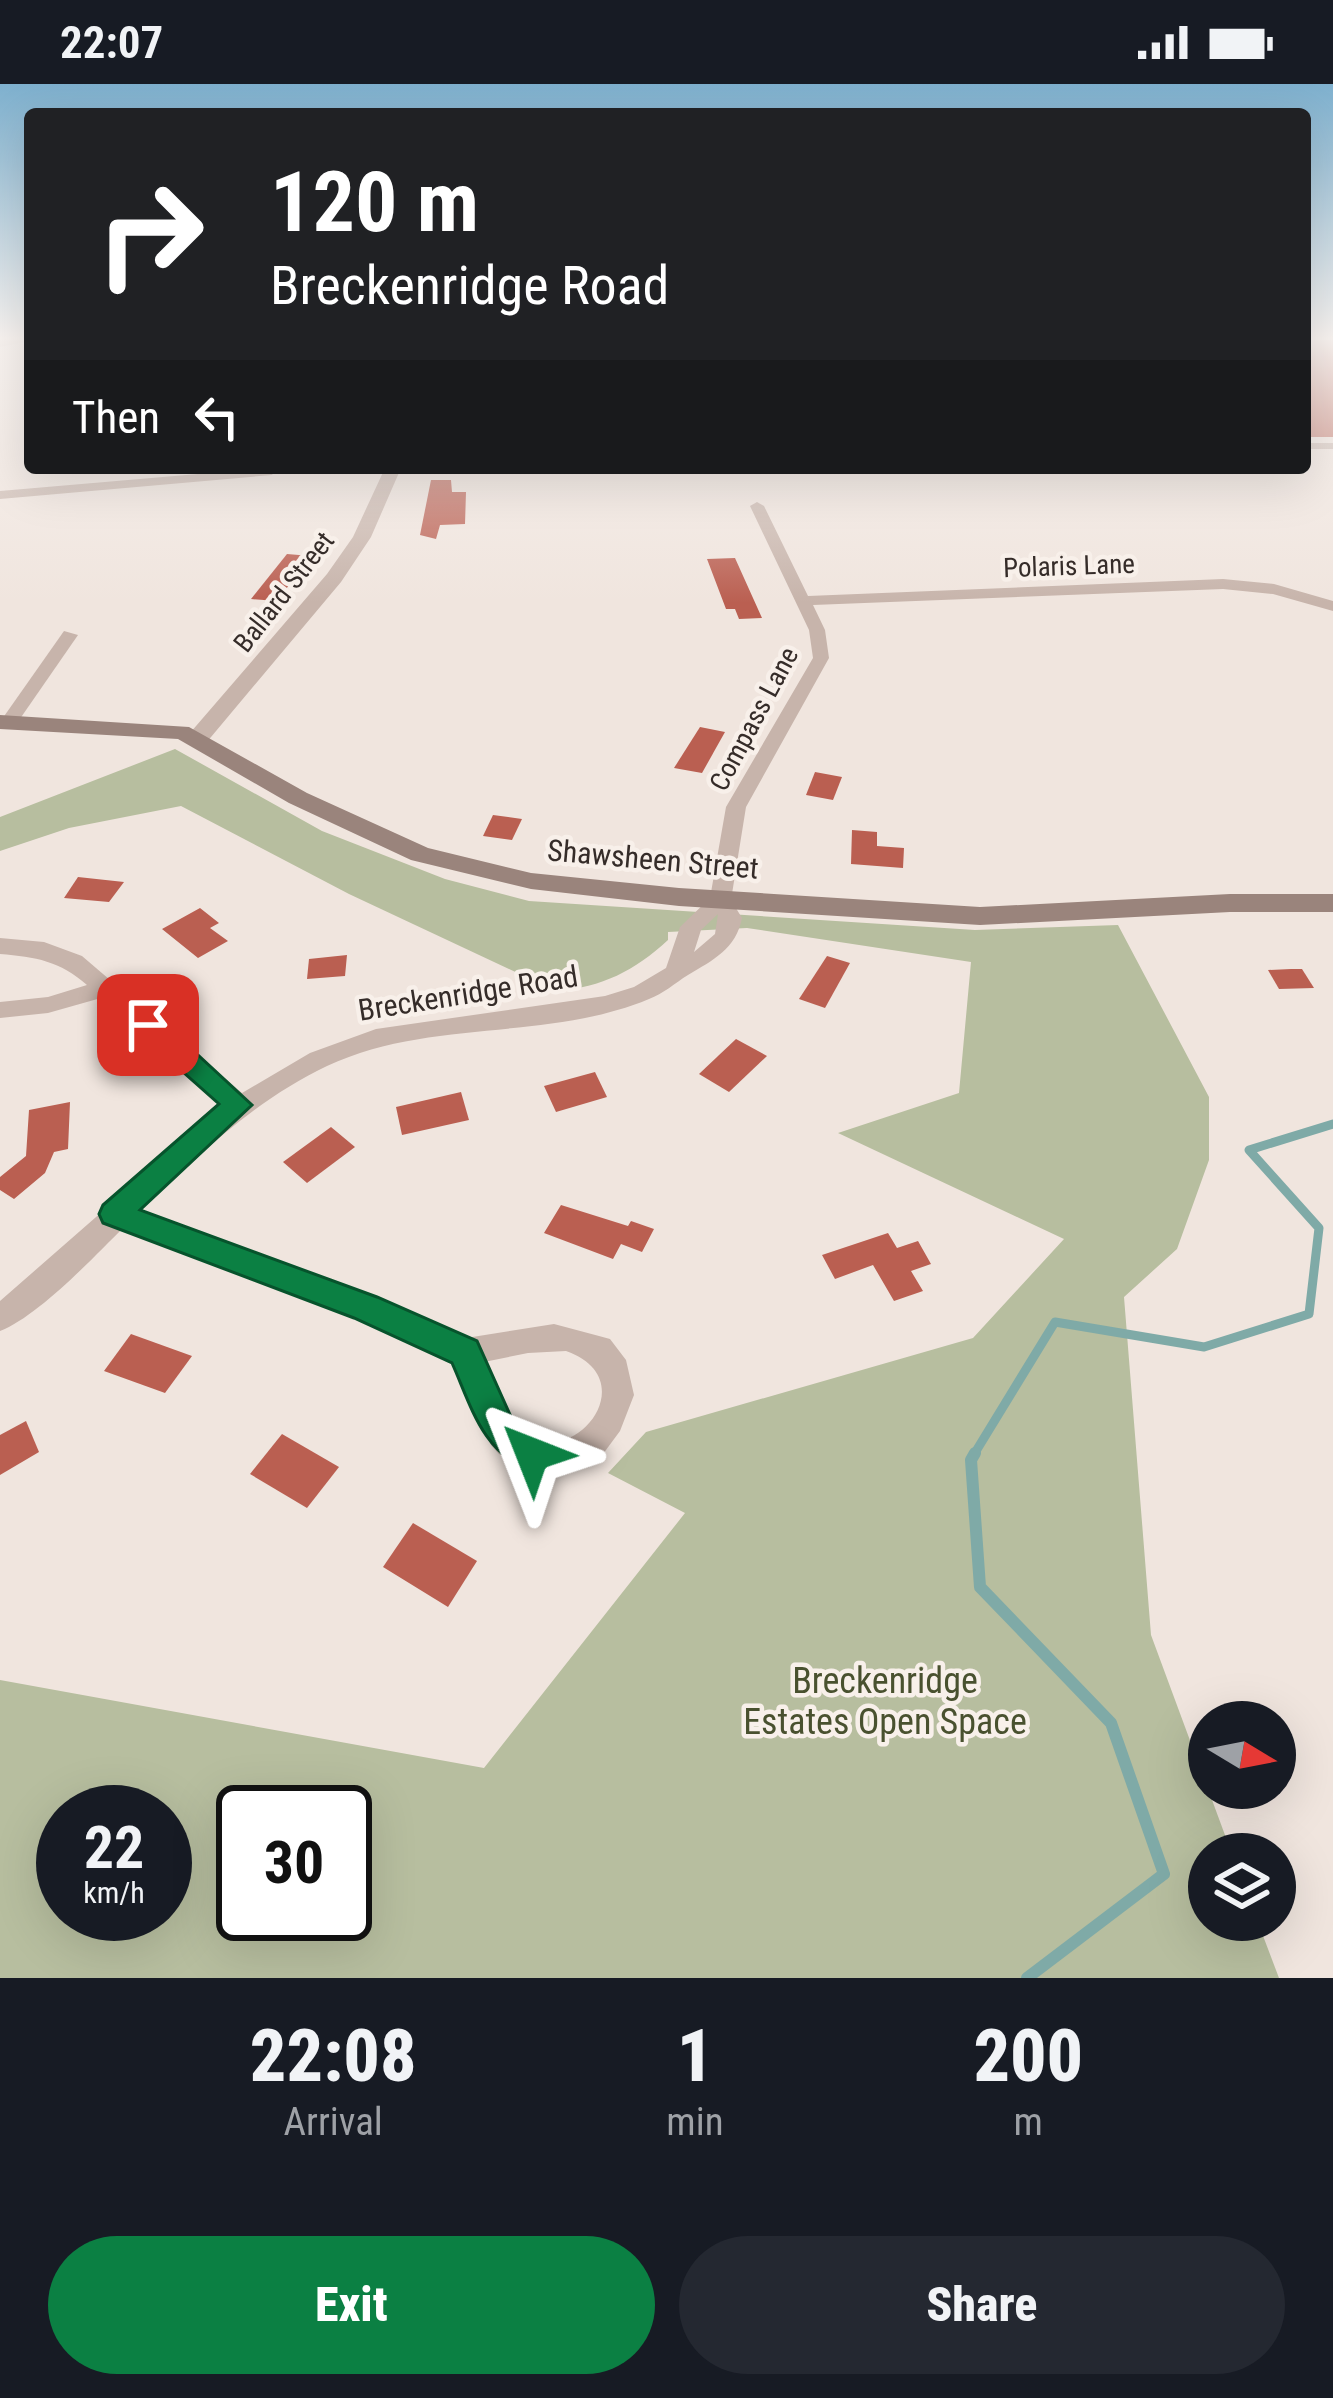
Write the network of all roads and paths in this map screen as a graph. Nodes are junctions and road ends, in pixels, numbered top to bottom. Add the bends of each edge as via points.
1 (243, 474) edge
2 (390, 474) edge
3 (0, 495) edge
4 (757, 506) dead end
5 (804, 601) junction
6 (1333, 606) edge
7 (70, 635) dead end
8 (5, 722) edge
9 (198, 738) junction
10 (720, 900) junction
11 (1333, 903) edge
12 (0, 946) edge
13 (676, 972) junction
14 (106, 988) junction
15 (0, 1010) edge
16 (238, 1105) junction
17 (114, 1214) junction
18 (0, 1318) edge
19 (465, 1352) junction

1 - 3 street
2 - 9 street, Ballard Street via 334,578
4 - 5 street, Compass Lane
5 - 6 street, Polaris Lane via 1209,584
5 - 10 street, Compass Lane via 821,658 736,807
7 - 8 street
8 - 9 main road, Shawsheen Street via 147,727
9 - 10 main road, Shawsheen Street via 298,798 419,854 531,881
10 - 11 main road, Shawsheen Street via 980,916
10 - 13 street via 691,927
10 - 13 street, Breckenridge Road via 731,918 725,938
12 - 14 street via 60,954
13 - 16 street, Breckenridge Road via 623,1000 354,1044
14 - 15 street
14 - 16 street
16 - 17 street, Breckenridge Road
17 - 18 street, Breckenridge Road
17 - 19 street
19 - 19 street via 500,1431 519,1449 546,1457 575,1453 600,1438 615,1414 617,1377 583,1342 557,1338

